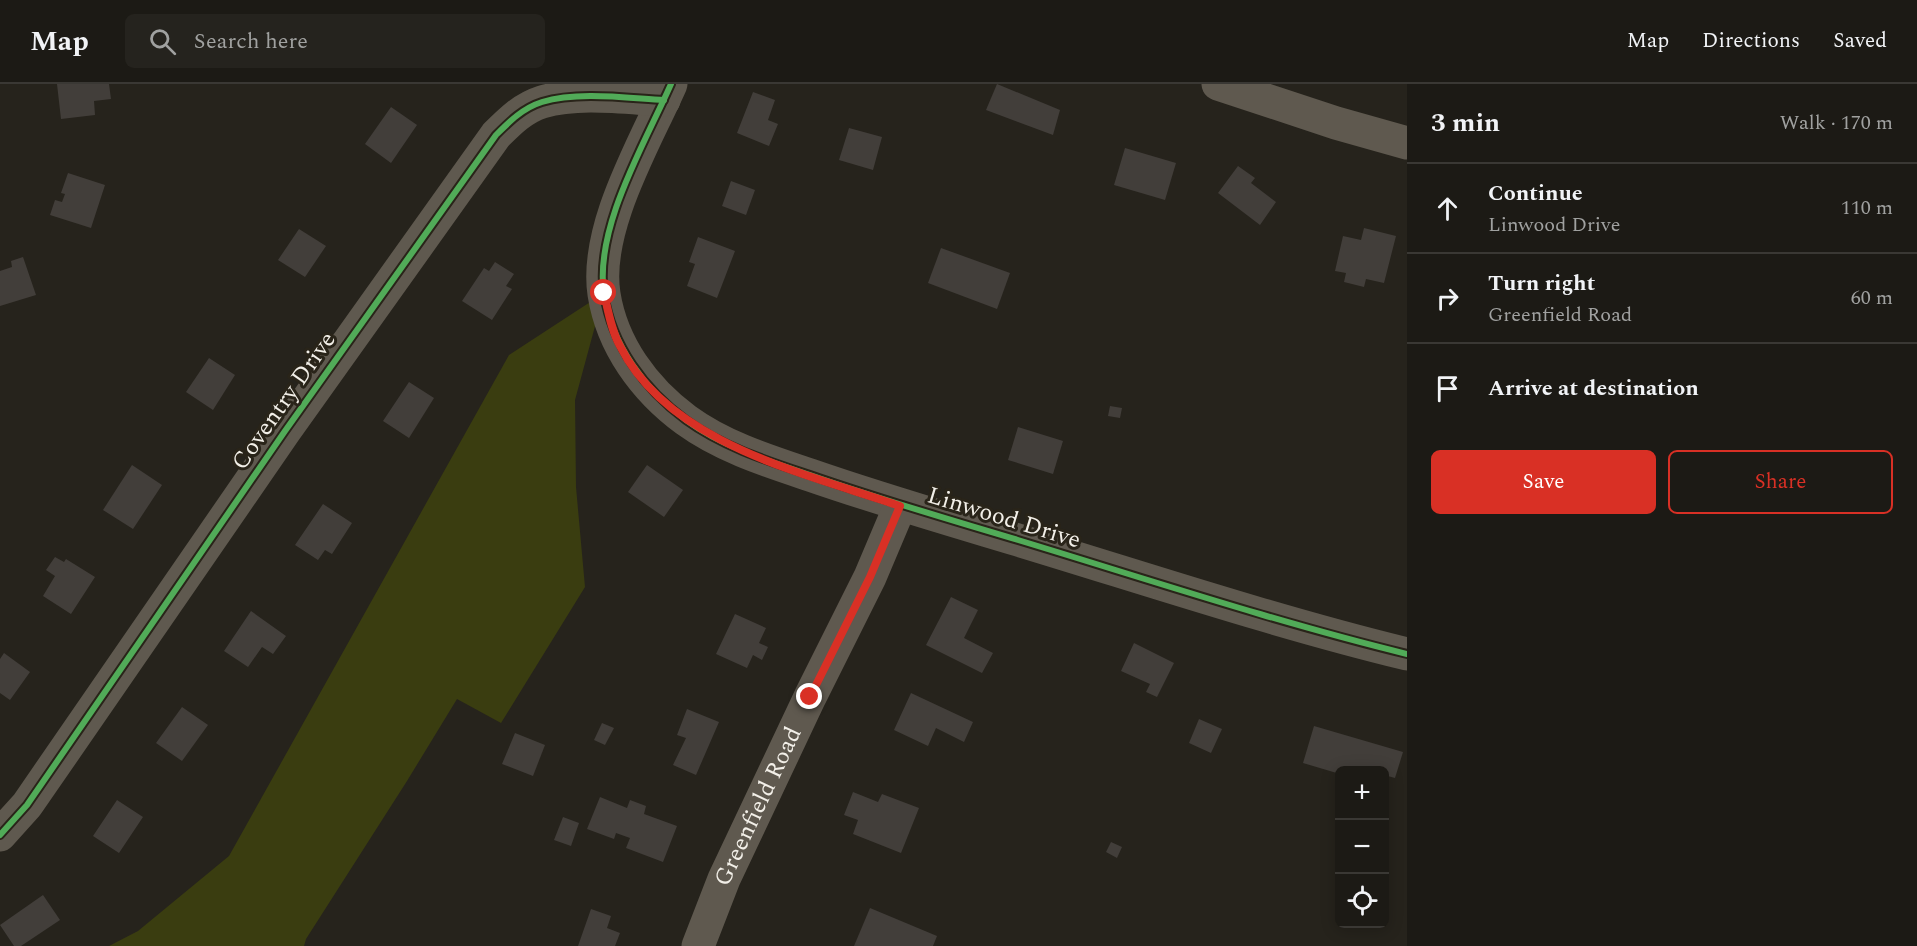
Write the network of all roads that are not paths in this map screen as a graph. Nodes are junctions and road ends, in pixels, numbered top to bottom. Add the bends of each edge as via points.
1 (1218, 84) edge
2 (668, 92) edge
3 (1407, 143) edge
4 (900, 506) junction
5 (1407, 654) edge
6 (0, 835) edge
7 (698, 946) edge

1 - 3 street
2 - 4 street, Linwood Drive via 617,206 607,240 604,293 620,346 660,397 707,434 768,461
2 - 6 street, Coventry Drive via 542,102 519,114 496,135 285,431 34,796
4 - 5 street, Linwood Drive via 1230,606
4 - 7 street, Greenfield Road via 870,577 724,879

